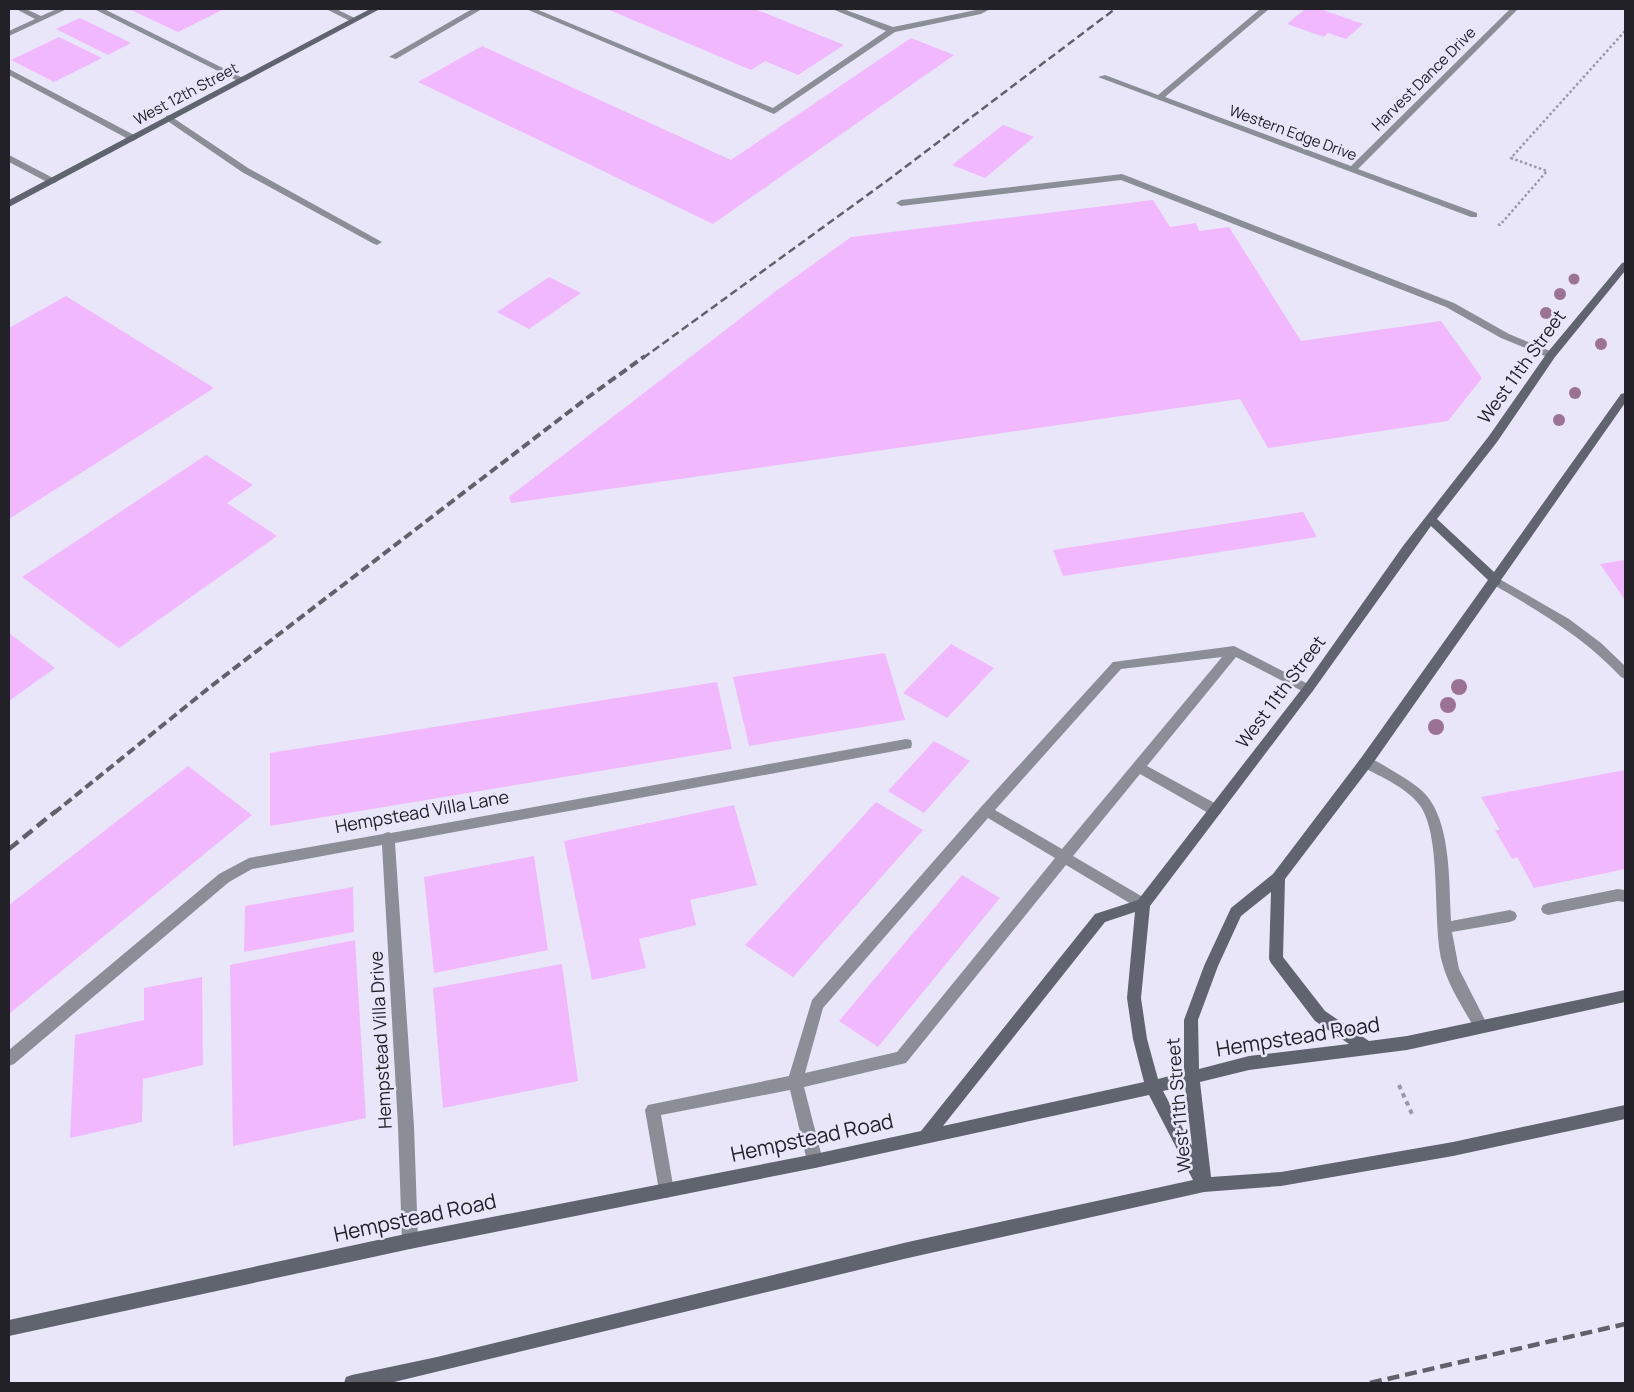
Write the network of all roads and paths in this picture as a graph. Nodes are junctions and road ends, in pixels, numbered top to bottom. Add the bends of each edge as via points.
1 (20, 9) edge
2 (63, 9) edge
3 (98, 9) edge
4 (330, 9) edge
5 (376, 9) edge
6 (478, 9) edge
7 (530, 9) edge
8 (836, 9) edge
9 (986, 9) edge
10 (1265, 9) edge
11 (1514, 9) edge
12 (41, 19) junction
13 (355, 20) junction
14 (892, 30) junction
15 (1625, 31) edge
16 (9, 34) edge
17 (393, 57) dead end
18 (9, 72) edge
19 (1102, 77) dead end
20 (242, 80) junction
21 (1159, 98) junction
22 (169, 118) junction
23 (133, 138) junction
24 (9, 158) edge
25 (1352, 170) junction
26 (52, 181) junction
27 (901, 203) dead end
28 (9, 204) edge
29 (1474, 215) joint
30 (377, 242) dead end
31 (1625, 265) edge
32 (1551, 355) junction
33 (1625, 396) edge
34 (1431, 520) junction
35 (1496, 581) junction
36 (1234, 651) junction
37 (1625, 674) edge
38 (1308, 689) junction
39 (906, 744) dead end
40 (1366, 762) junction
41 (1138, 767) junction
42 (1215, 810) junction
43 (986, 811) junction
44 (388, 837) junction
45 (1064, 857) junction
46 (1278, 878) junction
47 (1625, 896) edge
48 (1143, 904) junction
49 (1548, 909) dead end
50 (1510, 916) dead end
51 (1444, 928) junction
52 (1625, 996) edge
53 (1481, 1026) junction
54 (1369, 1049) junction
55 (9, 1059) edge
56 (1192, 1077) junction
57 (795, 1082) junction
58 (1399, 1085) dead end
59 (1153, 1087) junction
60 (1625, 1112) edge
61 (1412, 1114) dead end
62 (925, 1137) junction
63 (815, 1161) junction
64 (1204, 1184) junction
65 (666, 1191) junction
66 (410, 1241) junction
67 (9, 1328) edge
68 (352, 1383) edge

1 - 12 street
2 - 12 street
3 - 20 street
4 - 13 street
5 - 13 main road, West 12th Street
6 - 17 street
7 - 14 street via 774,112
8 - 14 street
9 - 14 street
10 - 21 street
11 - 25 street, Harvest Dance Drive
12 - 16 street
13 - 20 main road, West 12th Street
15 - 29 path via 1511,158 1547,171 1500,225
18 - 23 street
19 - 21 street, Western Edge Drive
20 - 22 main road, West 12th Street
21 - 25 street, Western Edge Drive
22 - 23 main road, West 12th Street
22 - 30 street via 245,170
23 - 26 main road, West 12th Street
24 - 26 street
25 - 29 street, Western Edge Drive
26 - 28 main road, West 12th Street
27 - 32 street via 1122,177 1450,306 1505,336
31 - 32 main road, West 11th Street
32 - 34 main road, West 11th Street
33 - 35 main road, West 11th Street
34 - 35 main road
34 - 38 main road, West 11th Street
35 - 37 street via 1541,606 1595,643
35 - 40 main road, West 11th Street
36 - 38 street
36 - 41 street
36 - 43 street via 1117,665
38 - 42 main road, West 11th Street
39 - 44 street, Hempstead Villa Lane
40 - 46 main road, West 11th Street
40 - 51 street via 1411,789 1426,804 1433,818
41 - 42 street
41 - 45 street
42 - 48 main road, West 11th Street
43 - 45 street
43 - 57 street via 817,1005
44 - 55 street, Hempstead Villa Lane via 249,864 224,878
44 - 66 street, Hempstead Villa Drive
45 - 48 street
45 - 57 street via 901,1058
46 - 54 main road via 1276,959 1320,1016
46 - 56 main road, West 11th Street via 1236,912 1211,966 1191,1020
47 - 49 street
48 - 59 main road, West 11th Street via 1134,998 1140,1039
48 - 62 main road via 1100,918
50 - 51 street
51 - 53 street via 1449,963
52 - 53 main road, Hempstead Road
53 - 54 main road, Hempstead Road
54 - 56 main road, Hempstead Road via 1249,1063
56 - 59 main road, Hempstead Road
56 - 64 main road, West 11th Street
57 - 63 street
57 - 65 street via 653,1110
58 - 61 path
59 - 62 main road, Hempstead Road
59 - 64 main road, West 11th Street
60 - 64 main road via 1453,1149 1282,1179
62 - 63 main road, Hempstead Road
63 - 65 main road, Hempstead Road
64 - 68 main road via 908,1250 456,1361
65 - 66 main road, Hempstead Road
66 - 67 main road, Hempstead Road

